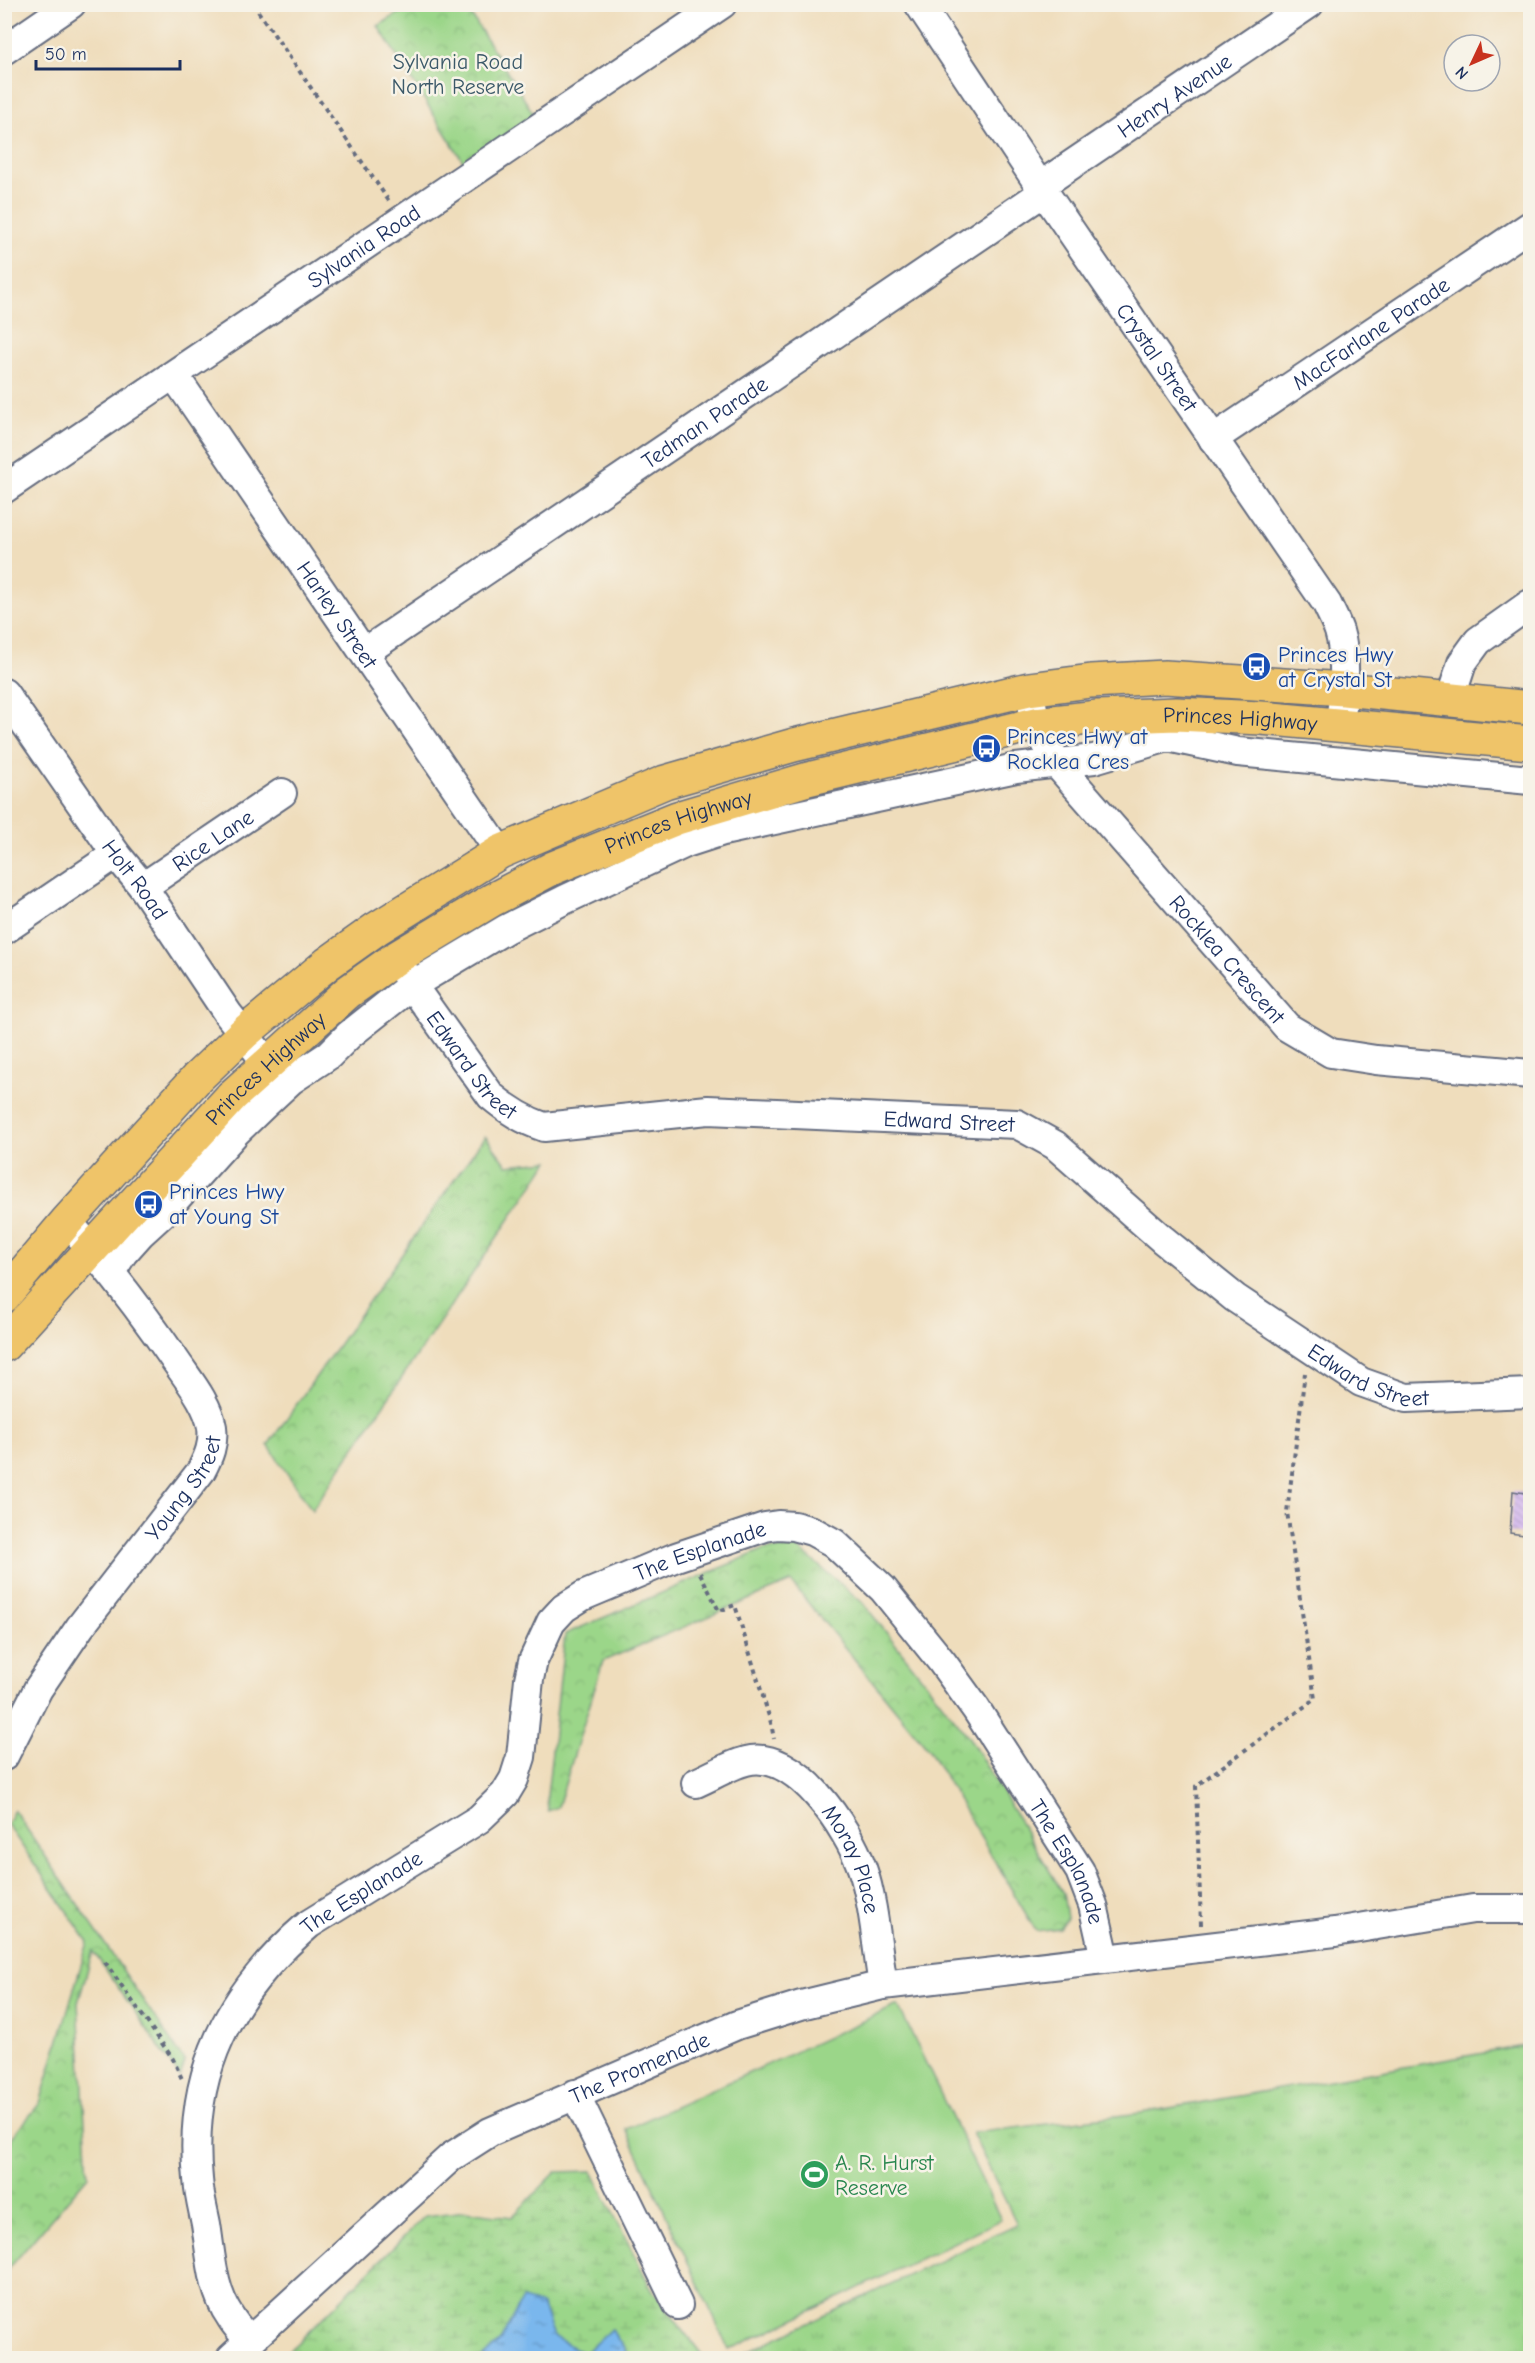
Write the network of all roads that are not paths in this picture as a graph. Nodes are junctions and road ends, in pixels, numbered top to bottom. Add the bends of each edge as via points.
1 (71, 4) edge
2 (722, 4) edge
3 (919, 4) edge
4 (1310, 4) edge
5 (4, 50) edge
6 (1042, 189) junction
7 (1530, 226) edge
8 (174, 375) junction
9 (1213, 439) junction
10 (4, 489) edge
11 (1530, 604) edge
12 (365, 652) junction
13 (1029, 689) junction
14 (1344, 689) junction
15 (4, 693) edge
16 (1450, 700) junction
17 (1530, 708) edge
18 (1036, 724) junction
19 (1340, 726) junction
20 (1429, 735) junction
21 (1481, 739) junction
22 (1530, 743) edge
23 (1057, 764) junction
24 (1424, 770) junction
25 (1475, 775) junction
26 (1530, 780) edge
27 (282, 793) dead end
28 (500, 852) junction
29 (116, 854) junction
30 (143, 886) junction
31 (4, 930) edge
32 (404, 972) junction
33 (244, 1034) junction
34 (267, 1063) junction
35 (1530, 1074) edge
36 (67, 1221) junction
37 (101, 1261) junction
38 (4, 1296) edge
39 (4, 1345) edge
40 (1530, 1393) edge
41 (4, 1756) edge
42 (696, 1783) dead end
43 (1530, 1909) edge
44 (1105, 1958) junction
45 (883, 1985) junction
46 (575, 2094) junction
47 (678, 2305) dead end
48 (240, 2350) edge

1 - 5 street
2 - 8 street, Sylvania Road
3 - 6 street, Crystal Street
4 - 6 street, Henry Avenue
6 - 9 street, Crystal Street
6 - 12 street, Tedman Parade
7 - 9 street, MacFarlane Parade
8 - 10 street, Sylvania Road
8 - 12 street, Harley Street
9 - 14 street, Crystal Street via 1327,604 1339,630
11 - 16 street via 1478,641 1462,663
12 - 28 street, Harley Street
13 - 14 highway, Princes Highway via 1165,677
13 - 18 street, Rocklea Crescent
13 - 28 highway, Princes Highway via 794,745 665,782
14 - 16 highway, Princes Highway
14 - 19 street, Crystal Street
15 - 29 street, Holt Road
16 - 17 highway, Princes Highway
18 - 19 highway, Princes Highway via 1176,714
18 - 23 street, Rocklea Crescent
18 - 32 highway, Princes Highway via 808,779 677,818 553,868 492,900
19 - 20 highway, Princes Highway
20 - 21 highway, Princes Highway
20 - 24 street
21 - 22 highway, Princes Highway
21 - 25 street
23 - 24 street, Princes Highway via 1094,759 1168,737 1238,752
23 - 32 street, Princes Highway via 1016,768 723,831 686,843 506,929
23 - 35 street, Rocklea Crescent via 1287,1027 1331,1053
24 - 25 street, Princes Highway
25 - 26 street, Princes Highway
27 - 30 street, Rice Lane
28 - 33 highway, Princes Highway via 376,929 327,964
29 - 30 street, Holt Road
29 - 31 street
30 - 33 street, Holt Road
32 - 34 highway, Princes Highway via 348,992
32 - 37 street, Princes Highway via 349,1035 329,1055 291,1080 236,1132 123,1253
32 - 40 street, Edward Street via 491,1096 518,1116 544,1126 708,1110 1017,1124 1055,1145 1235,1298 1361,1382 1406,1398
33 - 34 street, Holt Road
33 - 36 highway, Princes Highway via 196,1078
34 - 37 highway, Princes Highway via 195,1134
36 - 37 street, Young Street
36 - 38 highway, Princes Highway
37 - 39 highway, Princes Highway
37 - 41 street, Young Street via 174,1359 206,1411 213,1440 201,1471 80,1627 38,1689
42 - 45 street, Moray Place via 747,1760 773,1755 802,1779 835,1818 862,1868
43 - 44 street via 1473,1909 1335,1932
44 - 45 street, The Promenade
44 - 48 street, The Esplanade via 1093,1905 1080,1871 976,1709 883,1589 834,1543 794,1526 765,1527 583,1596 551,1622 533,1661 521,1757 505,1794 479,1819 309,1924 265,1968 219,2034 201,2097 198,2179 217,2289
45 - 46 street, The Promenade via 737,2025
46 - 47 street
46 - 48 street, The Promenade via 490,2132 451,2157

